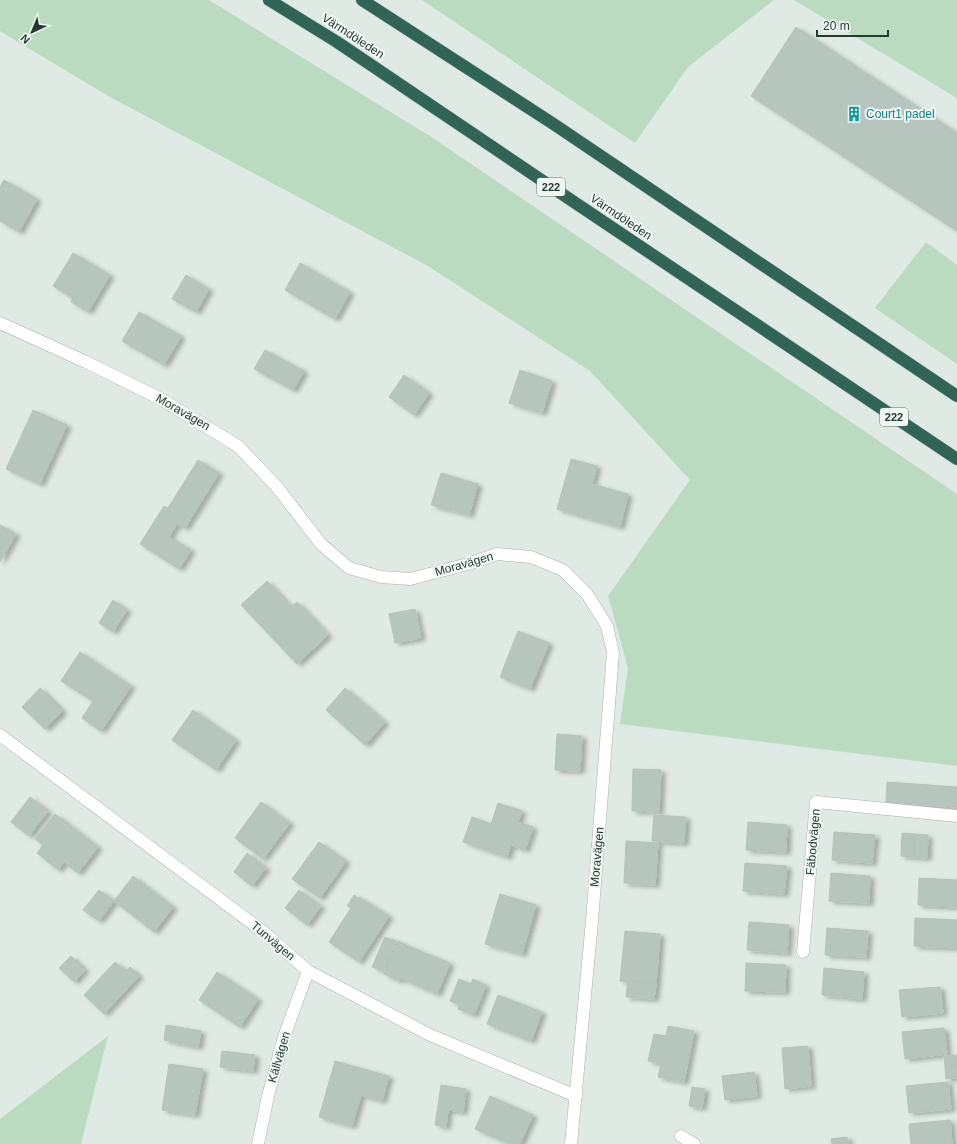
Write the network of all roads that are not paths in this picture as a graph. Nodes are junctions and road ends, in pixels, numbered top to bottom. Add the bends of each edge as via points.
1 (269, 0) edge
2 (362, 0) edge
3 (0, 323) edge
4 (957, 396) edge
5 (957, 459) edge
6 (0, 735) edge
7 (957, 816) edge
8 (803, 952) dead end
9 (308, 971) junction
10 (576, 1096) junction
11 (681, 1136) dead end
12 (258, 1144) edge
13 (571, 1144) edge
14 (694, 1144) edge

1 - 5 highway, Värmdöleden / 222 via 344,46
2 - 4 highway via 552,123
3 - 10 street, Moravägen via 159,398 238,446 277,487 320,544 350,568 381,577 410,579 497,554 531,557 563,570 587,594 607,626 613,653
6 - 9 street, Tunvägen via 265,933
7 - 8 street, Fäbodvägen via 816,802
9 - 10 street, Tunvägen via 430,1035
9 - 12 street, Källvägen via 284,1037
10 - 13 street, Moravägen
11 - 14 street

